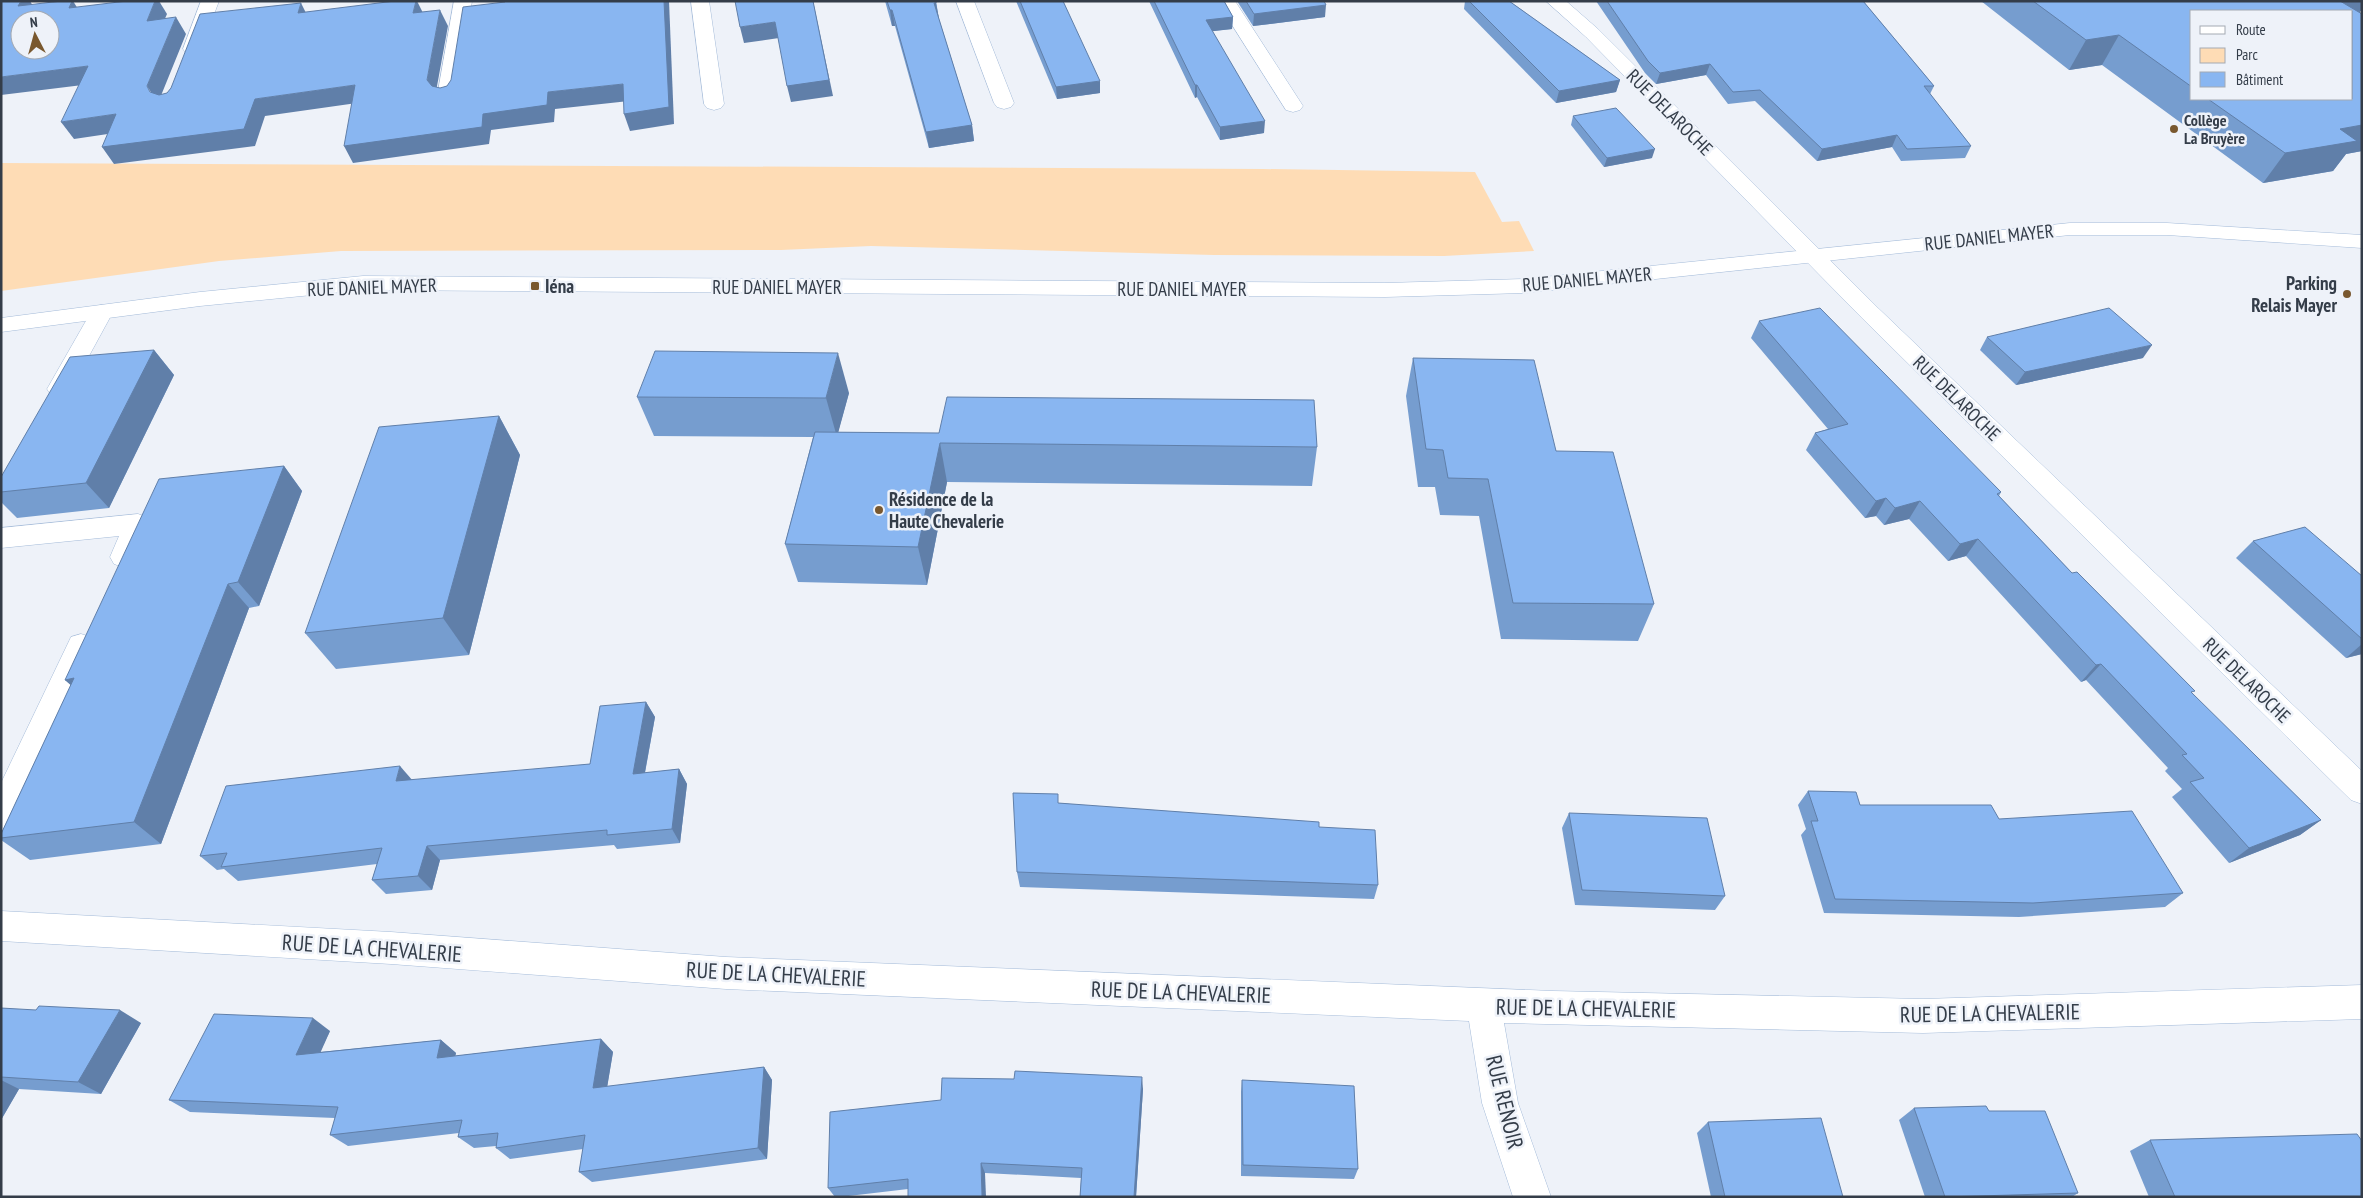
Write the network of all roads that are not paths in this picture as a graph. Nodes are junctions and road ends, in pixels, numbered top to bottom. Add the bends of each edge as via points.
1 (58, 1) edge
2 (210, 1) edge
3 (463, 1) edge
4 (700, 1) edge
5 (965, 1) edge
6 (1226, 1) edge
7 (1555, 1) edge
8 (1, 8) edge
9 (185, 66) edge
10 (447, 97) edge
11 (1004, 102) dead end
12 (714, 104) dead end
13 (1293, 106) dead end
14 (2362, 242) edge
15 (1813, 256) junction
16 (102, 312) junction
17 (1, 325) edge
18 (46, 411) edge
19 (1, 538) edge
20 (113, 577) edge
21 (92, 622) edge
22 (2362, 791) edge
23 (1, 817) edge
24 (1, 926) edge
25 (2362, 1002) edge
26 (1484, 1006) junction
27 (1532, 1197) edge

1 - 8 street
2 - 9 street
3 - 10 street
4 - 12 street
5 - 11 street
6 - 13 street
7 - 15 street, RUE DELAROCHE via 1581,23
14 - 15 street, RUE DANIEL MAYER via 2112,228 2025,232
15 - 16 street, RUE DANIEL MAYER via 1494,287 1384,290 362,284
15 - 22 street, RUE DELAROCHE
16 - 17 street, RUE DANIEL MAYER
16 - 18 street
19 - 20 street via 138,524
21 - 23 street
24 - 26 street, RUE DE LA CHEVALERIE via 391,948 726,973
25 - 26 street, RUE DE LA CHEVALERIE via 1923,1016
26 - 27 street, RUE RENOIR via 1500,1103

